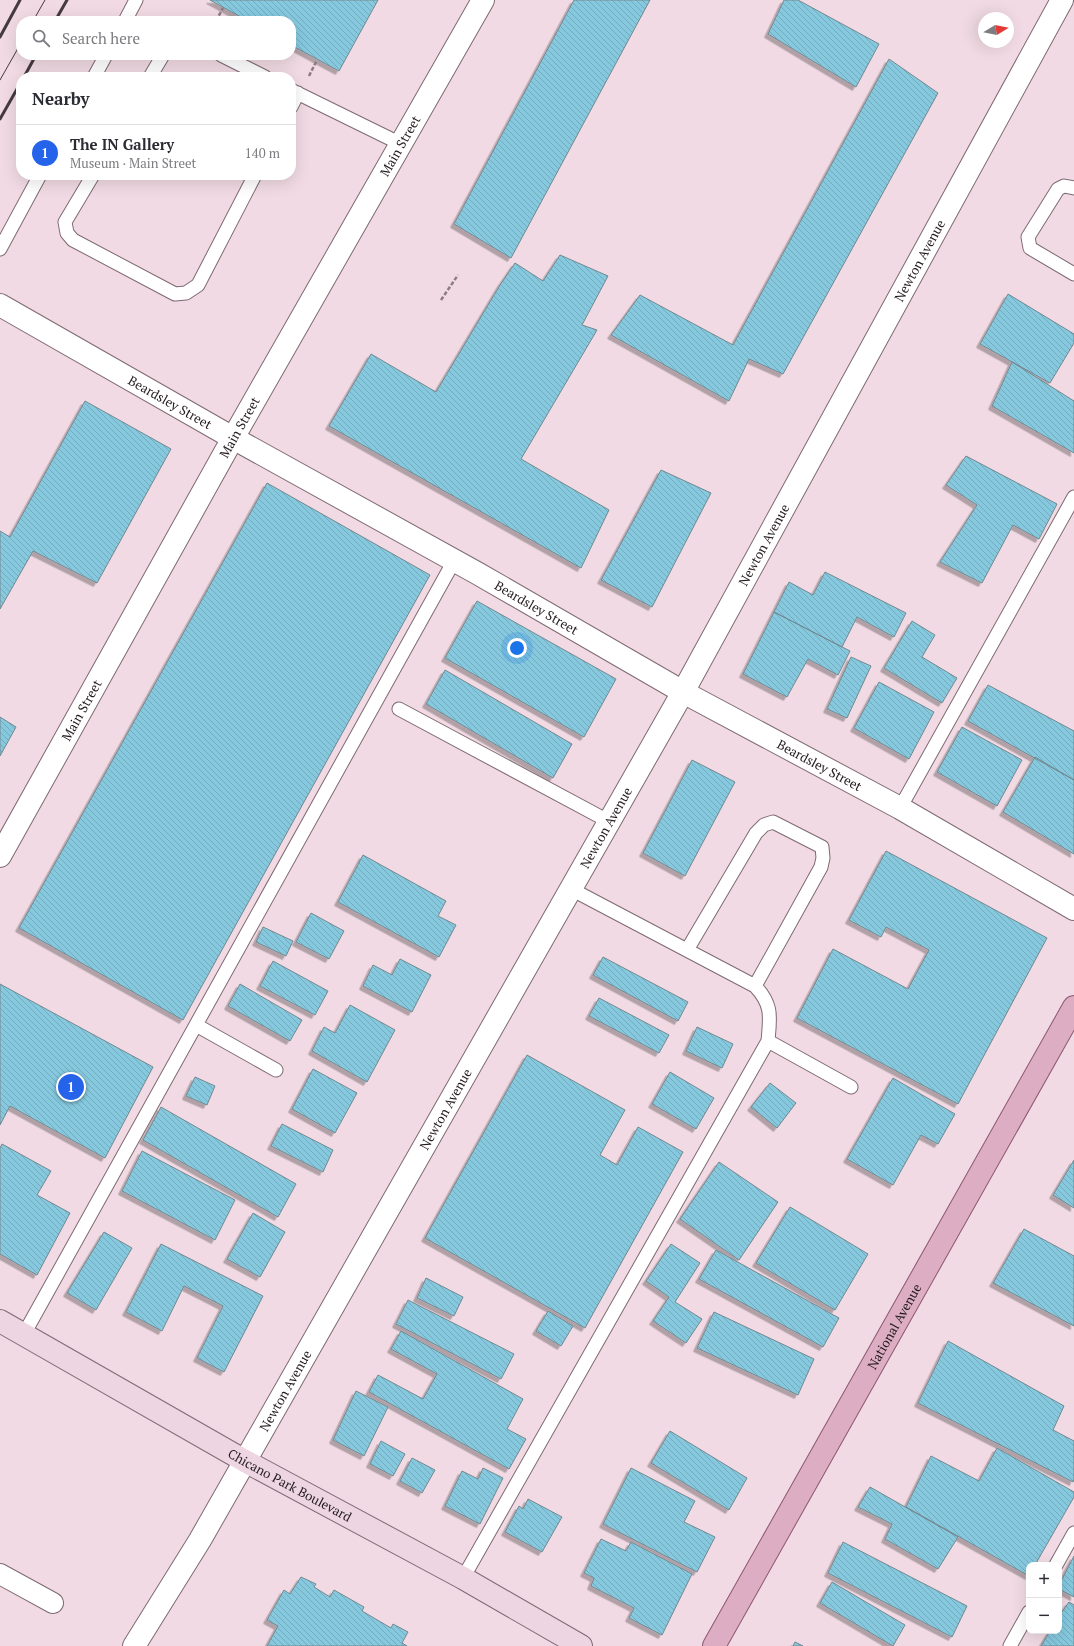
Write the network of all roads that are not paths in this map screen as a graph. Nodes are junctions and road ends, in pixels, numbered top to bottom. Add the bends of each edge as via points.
1 (136, 0) edge
2 (483, 0) edge
3 (1062, 0) edge
4 (128, 16) edge
5 (103, 60) edge
6 (159, 60) edge
7 (231, 60) edge
8 (97, 72) edge
9 (153, 72) edge
10 (255, 72) edge
11 (296, 92) edge
12 (401, 144) junction
13 (37, 180) edge
14 (90, 180) edge
15 (252, 180) edge
16 (1074, 188) edge
17 (0, 249) edge
18 (1074, 274) edge
19 (0, 305) edge
20 (233, 438) junction
21 (1074, 497) edge
22 (454, 561) junction
23 (683, 692) junction
24 (399, 709) dead end
25 (900, 808) junction
26 (610, 822) junction
27 (0, 856) edge
28 (571, 889) junction
29 (1074, 909) edge
30 (687, 950) junction
31 (755, 986) junction
32 (1074, 1007) edge
33 (196, 1024) junction
34 (768, 1041) junction
35 (276, 1070) dead end
36 (850, 1087) dead end
37 (0, 1320) edge
38 (24, 1334) junction
39 (245, 1461) junction
40 (1074, 1533) edge
41 (1058, 1562) edge
42 (0, 1574) edge
43 (463, 1578) junction
44 (54, 1603) dead end
45 (1026, 1617) edge
46 (134, 1646) edge
47 (580, 1646) edge
48 (714, 1646) edge
49 (1010, 1646) edge

1 - 4 lane
2 - 12 street, Main Street
3 - 23 street, Newton Avenue
5 - 8 lane
6 - 9 lane
7 - 10 lane
11 - 12 lane
12 - 20 street, Main Street
13 - 17 lane
14 - 15 lane via 65,222 67,232 73,240 175,294 186,292 198,285
16 - 18 lane via 1064,186 1058,189 1028,237 1030,248
19 - 20 street, Beardsley Street
20 - 22 street, Beardsley Street
20 - 27 street, Main Street
21 - 25 lane
22 - 23 street, Beardsley Street
22 - 33 lane
23 - 25 street, Beardsley Street
23 - 26 street, Newton Avenue
24 - 26 lane
25 - 29 street, Beardsley Street
26 - 28 street, Newton Avenue
28 - 30 lane
28 - 39 street, Newton Avenue
30 - 31 lane
30 - 31 lane via 756,833 764,825 773,822 822,847 821,867
31 - 34 lane via 765,997 770,1015
32 - 48 main road, National Avenue
33 - 35 lane
33 - 38 lane
34 - 36 lane
34 - 43 lane
37 - 38 main road, Chicano Park Boulevard
38 - 39 main road, Chicano Park Boulevard
39 - 43 main road, Chicano Park Boulevard
39 - 46 street, Newton Avenue via 200,1540
40 - 41 lane
42 - 44 street
43 - 47 main road, Chicano Park Boulevard
45 - 49 lane

